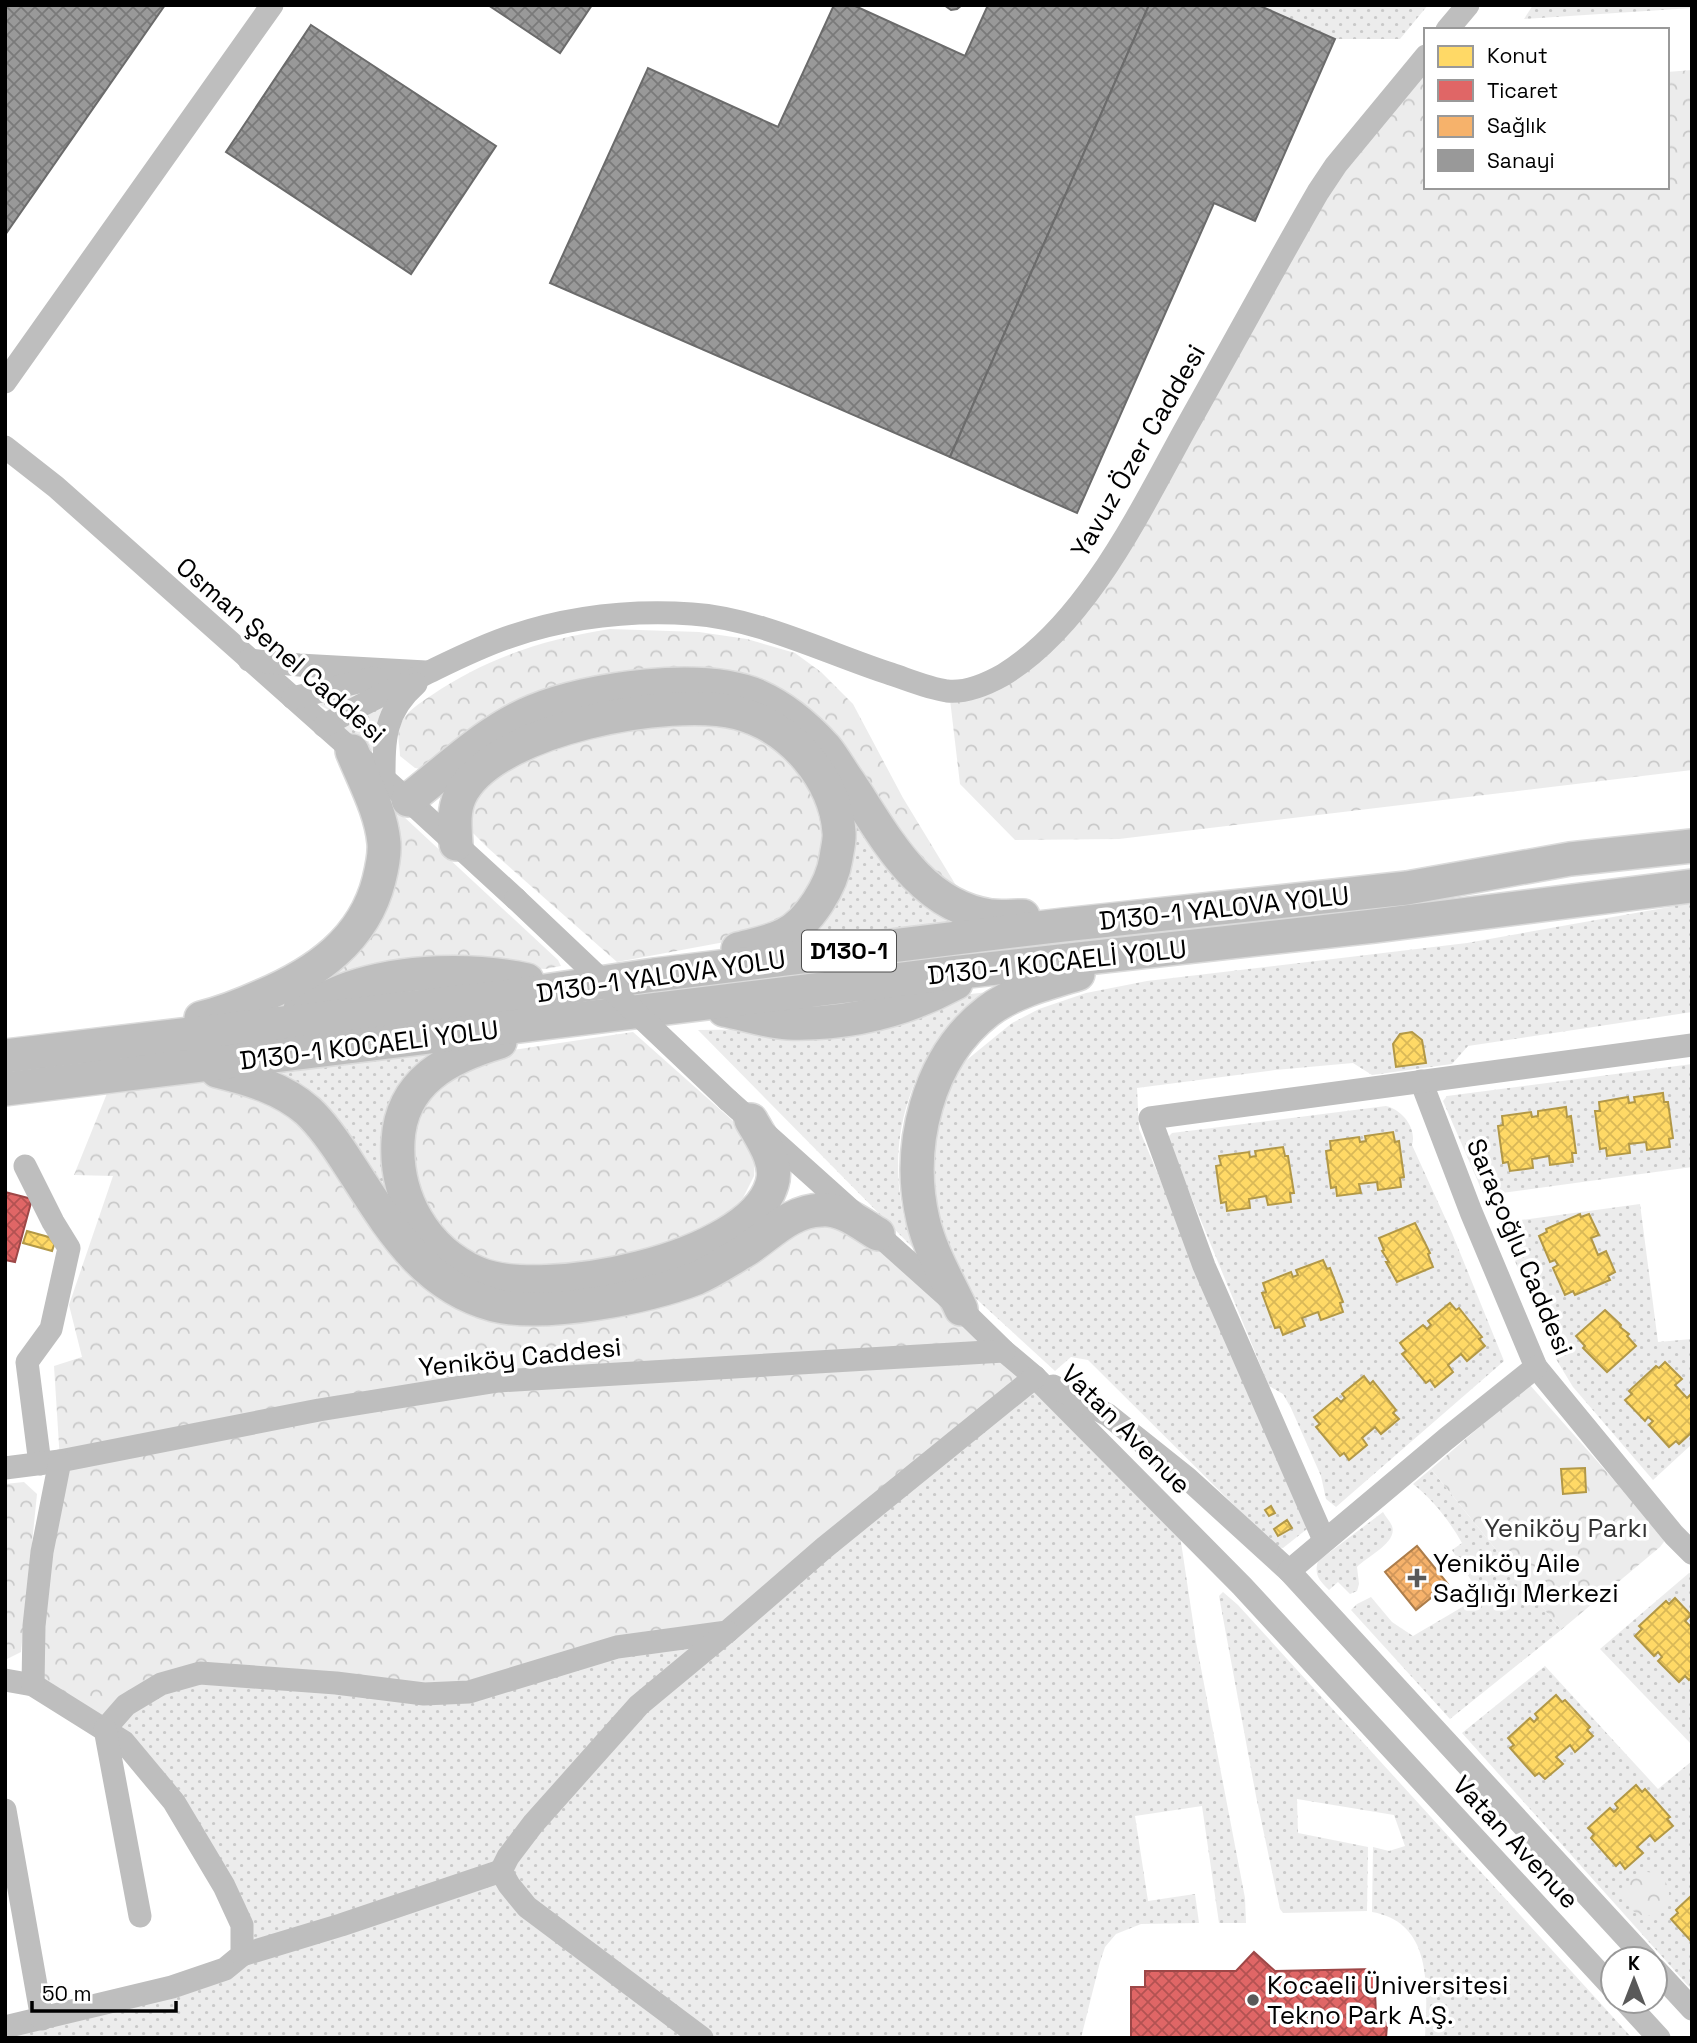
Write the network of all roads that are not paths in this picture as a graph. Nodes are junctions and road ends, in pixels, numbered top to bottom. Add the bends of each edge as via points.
1 (272, 5) edge
2 (1468, 5) edge
3 (1449, 28) edge
4 (1424, 58) edge
5 (5, 382) edge
6 (5, 447) edge
7 (249, 660) junction
8 (429, 672) junction
9 (293, 698) junction
10 (324, 726) junction
11 (352, 751) junction
12 (396, 789) junction
13 (456, 844) junction
14 (1692, 846) edge
15 (1520, 868) junction
16 (1692, 886) edge
17 (1196, 947) junction
18 (654, 975) junction
19 (577, 1020) junction
20 (1692, 1045) edge
21 (12, 1055) edge
22 (197, 1067) junction
23 (1422, 1081) junction
24 (5, 1089) edge
25 (739, 1110) junction
26 (25, 1166) dead end
27 (878, 1234) junction
28 (961, 1309) junction
29 (1004, 1351) junction
30 (1536, 1367) junction
31 (1035, 1377) junction
32 (50, 1463) junction
33 (5, 1468) edge
34 (1324, 1541) junction
35 (1687, 1544) edge
36 (1289, 1571) junction
37 (727, 1632) junction
38 (5, 1680) edge
39 (33, 1685) junction
40 (105, 1729) junction
41 (5, 1810) edge
42 (501, 1871) junction
43 (140, 1916) dead end
44 (1633, 1945) edge
45 (242, 1955) junction
46 (1599, 1973) edge
47 (1669, 1984) edge
48 (1692, 2009) edge
49 (1638, 2015) edge
50 (42, 2019) junction
51 (5, 2027) edge
52 (686, 2034) edge
53 (1659, 2038) edge

1 - 5 street
2 - 3 street
4 - 8 street, Yavuz Özer Caddesi via 1318,192 1123,541 1063,621 1003,674 972,689 949,691 731,621 695,614 643,613 588,618 513,636
6 - 7 street, Osman Şenel Caddesi
7 - 8 street, Yavuz Özer Caddesi
7 - 9 street, Osman Şenel Caddesi
8 - 9 street, Yavuz Özer Caddesi via 353,682
8 - 10 street, Yavuz Özer Caddesi
8 - 12 street, Yavuz Özer Caddesi via 400,701 388,724 385,739
9 - 10 street, Osman Şenel Caddesi
10 - 11 street, Osman Şenel Caddesi
11 - 12 street, Osman Şenel Caddesi
11 - 21 highway via 379,816 384,844 376,894 345,944 295,982 219,1013
12 - 13 street, Osman Şenel Caddesi
12 - 15 highway via 534,711 584,696 654,685 705,684 756,695 792,714 827,749 894,852 929,889 991,916 1086,912
13 - 18 highway via 456,810 467,786 505,754 576,724 661,710 703,709 738,713 775,730 818,770 833,799 840,833 825,891 785,935
13 - 25 street, Osman Şenel Caddesi, bridge
14 - 15 highway, D130-1 YALOVA YOLU / D130-1
15 - 18 highway, D130-1 YALOVA YOLU / D130-1 via 1408,888
16 - 17 highway, D130-1 KOCAELİ YOLU / D130-1
17 - 19 highway, D130-1 KOCAELİ YOLU / D130-1
17 - 28 highway via 1026,991 989,1010 959,1040 935,1082 919,1131 916,1170 923,1221
18 - 21 highway, D130-1 YALOVA YOLU / D130-1 via 563,988 521,979 425,974 349,989 258,1025
19 - 22 highway, D130-1 KOCAELİ YOLU / D130-1
19 - 25 highway via 457,1056 424,1080 408,1101 398,1133 402,1188 414,1217 432,1242 478,1274 513,1282 552,1283 636,1269 681,1256 724,1235 752,1214 773,1182 766,1145
20 - 23 street
22 - 24 highway, D130-1 KOCAELİ YOLU / D130-1
22 - 27 highway via 255,1081 308,1111 424,1268 456,1290 495,1305 538,1308 649,1293 699,1277 747,1250 788,1219 812,1211 837,1210
23 - 30 street, Saraçoğlu Caddesi
23 - 34 street via 1150,1118 1204,1266
25 - 27 street, Osman Şenel Caddesi
26 - 32 street via 69,1248 51,1329 27,1362
27 - 28 street, Osman Şenel Caddesi
28 - 29 street, Osman Şenel Caddesi
29 - 31 street, Osman Şenel Caddesi
29 - 32 street, Yeniköy Caddesi via 498,1381 319,1410
30 - 34 street
30 - 35 street, Saraçoğlu Caddesi
31 - 36 street, Vatan Avenue via 1108,1415 1187,1478
31 - 37 street
31 - 46 street, Vatan Avenue via 1242,1586
32 - 33 street, Yeniköy Caddesi
32 - 39 street via 34,1626
34 - 36 street
36 - 44 street, Vatan Avenue
37 - 40 street via 617,1647 469,1692 424,1694 200,1673 161,1684 126,1706
37 - 42 street via 639,1704 533,1825
38 - 39 street
39 - 40 street
40 - 43 street
40 - 45 street via 124,1742 174,1802 242,1925
41 - 50 street
42 - 45 street
42 - 52 street via 527,1907
45 - 50 street via 225,1969 172,1987
47 - 48 street
49 - 53 street
50 - 51 street

